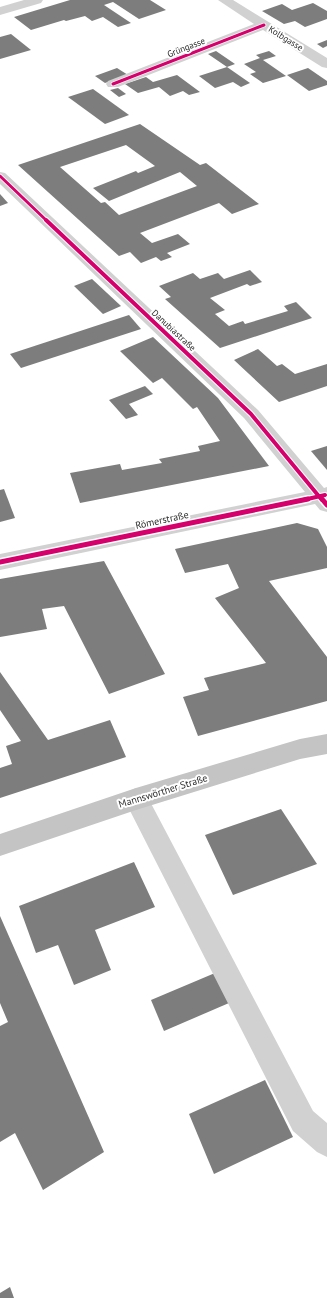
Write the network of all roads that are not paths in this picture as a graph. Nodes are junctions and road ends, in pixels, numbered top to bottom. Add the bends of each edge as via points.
1 (37, 0) edge
2 (224, 0) edge
3 (0, 11) edge
4 (264, 25) junction
5 (327, 64) edge
6 (113, 84) dead end
7 (0, 176) edge
8 (325, 499) edge
9 (0, 562) edge
10 (327, 744) edge
11 (136, 799) junction
12 (0, 845) edge
13 (327, 1142) edge

1 - 3 street
2 - 4 street, Kolbgasse
4 - 5 street, Kolbgasse
4 - 6 street, Grüngasse
7 - 8 street, Danubiastraße via 251,414
8 - 9 street, Römerstraße
10 - 11 main road, Mannswörther Straße via 300,749
11 - 12 main road, Mannswörther Straße
11 - 13 street via 303,1121

